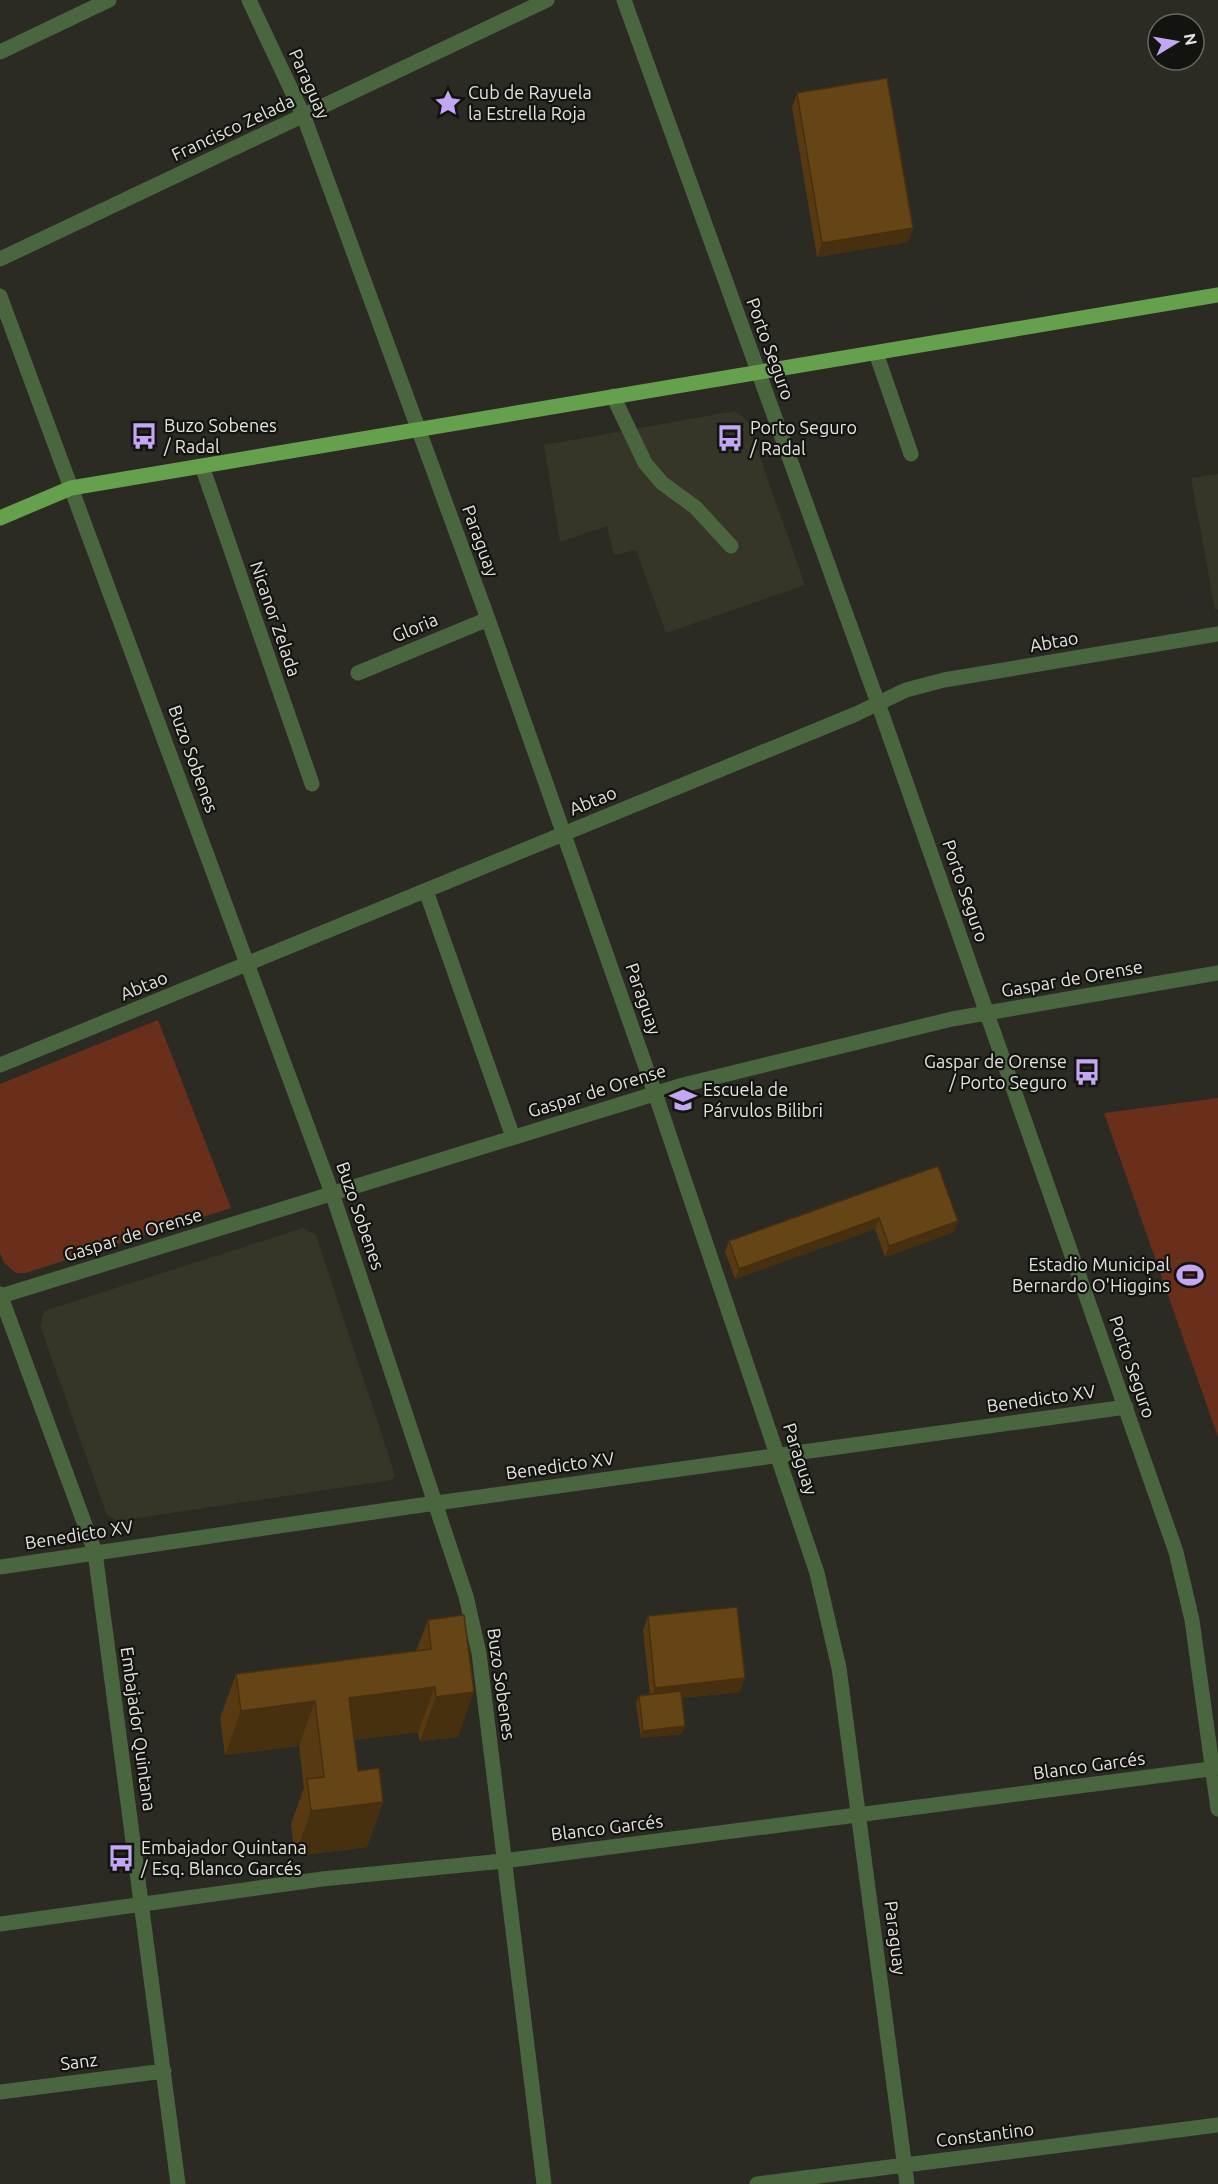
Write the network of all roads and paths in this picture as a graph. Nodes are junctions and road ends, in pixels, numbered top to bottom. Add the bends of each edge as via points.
1 (110, 0) edge
2 (249, 0) edge
3 (547, 0) edge
4 (624, 0) edge
5 (0, 52) edge
6 (304, 117) junction
7 (0, 259) edge
8 (1218, 295) edge
9 (0, 296) edge
10 (876, 353) junction
11 (758, 372) junction
12 (613, 396) junction
13 (418, 428) junction
14 (911, 454) dead end
15 (202, 466) junction
16 (71, 488) junction
17 (0, 518) edge
18 (731, 546) dead end
19 (488, 619) junction
20 (1218, 634) edge
21 (358, 673) dead end
22 (878, 703) junction
23 (312, 784) dead end
24 (564, 834) junction
25 (426, 891) junction
26 (248, 964) junction
27 (1218, 974) edge
28 (987, 1013) junction
29 (0, 1065) edge
30 (655, 1093) junction
31 (513, 1137) junction
32 (332, 1193) junction
33 (0, 1295) edge
34 (4, 1321) edge
35 (1126, 1407) junction
36 (778, 1455) junction
37 (435, 1503) junction
38 (94, 1552) junction
39 (0, 1567) edge
40 (1215, 1769) edge
41 (1218, 1809) edge
42 (859, 1816) junction
43 (503, 1861) junction
44 (142, 1902) junction
45 (0, 1924) edge
46 (164, 2071) junction
47 (0, 2092) edge
48 (1218, 2125) edge
49 (904, 2165) junction
50 (178, 2184) edge
51 (544, 2184) edge
52 (757, 2184) edge
53 (907, 2184) edge

1 - 5 street
2 - 6 street, Paraguay
3 - 6 street, Francisco Zelada
4 - 11 street, Porto Seguro
6 - 7 street, Francisco Zelada
6 - 13 street, Paraguay
8 - 10 main road
9 - 16 street, Buzo Sobenes
10 - 11 main road
10 - 14 street
11 - 12 main road
11 - 22 street, Porto Seguro
12 - 13 main road
12 - 18 street via 645,463 662,483 695,507
13 - 15 main road
13 - 19 street, Paraguay
15 - 16 main road
15 - 23 street, Nicanor Zelada
16 - 17 main road
16 - 26 street, Buzo Sobenes
19 - 21 street, Gloria
19 - 24 street, Paraguay
20 - 22 street, Abtao via 944,680 906,690
22 - 24 street, Abtao
22 - 28 street, Porto Seguro
24 - 25 street, Abtao
24 - 30 street, Paraguay
25 - 26 street, Abtao
25 - 31 street
26 - 29 street, Abtao
26 - 32 street, Buzo Sobenes
27 - 28 street, Gaspar de Orense
28 - 30 street, Gaspar de Orense
28 - 35 street, Porto Seguro
30 - 31 street, Gaspar de Orense
30 - 36 street, Paraguay
31 - 32 street, Gaspar de Orense
32 - 33 street, Gaspar de Orense
32 - 37 street, Buzo Sobenes
33 - 34 street, Embajador Quintana
34 - 38 street, Embajador Quintana
35 - 36 street, Benedicto XV
35 - 40 street, Porto Seguro via 1185,1584
36 - 37 street, Benedicto XV
36 - 42 street, Paraguay via 828,1613
37 - 38 street, Benedicto XV
37 - 43 street, Buzo Sobenes via 476,1633
38 - 39 street, Benedicto XV
38 - 44 street, Embajador Quintana
40 - 41 street, Porto Seguro
40 - 42 street, Blanco Garcés
42 - 43 street, Blanco Garcés
42 - 49 street, Paraguay
43 - 44 street, Blanco Garcés
43 - 51 street, Buzo Sobenes
44 - 45 street, Blanco Garcés
44 - 46 street, Embajador Quintana
46 - 47 street, Sanz
46 - 50 street, Embajador Quintana
48 - 49 street, Constantino
49 - 52 street, Constantino
49 - 53 street, Paraguay

